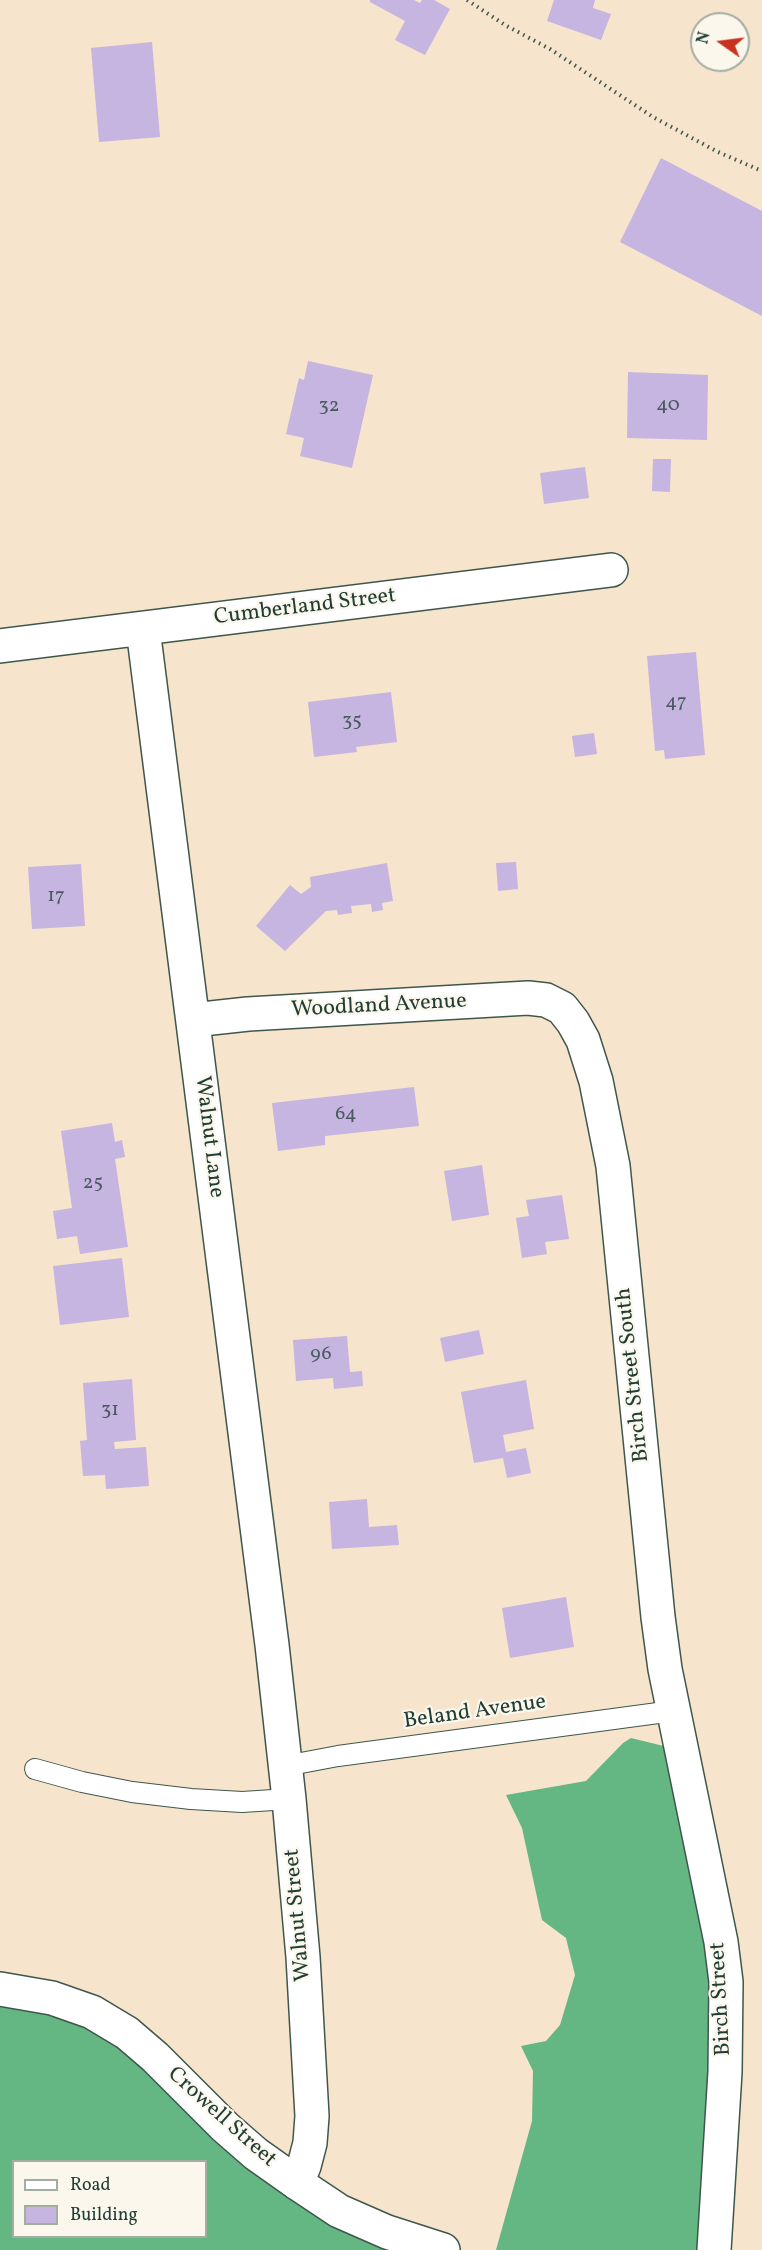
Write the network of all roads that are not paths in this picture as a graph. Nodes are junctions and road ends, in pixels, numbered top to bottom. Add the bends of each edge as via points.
1 (610, 570) dead end
2 (143, 629) junction
3 (0, 646) edge
4 (562, 1008) joint
5 (193, 1020) junction
6 (272, 1646) joint
7 (673, 1711) junction
8 (681, 1750) joint
9 (285, 1766) junction
10 (35, 1769) dead end
11 (289, 1799) junction
12 (0, 1989) edge
13 (297, 2184) junction
14 (443, 2250) edge
15 (714, 2250) edge

1 - 2 street, Cumberland Street
2 - 3 street, Cumberland Street
2 - 5 street, Walnut Lane
4 - 5 street, Woodland Avenue via 546,1000 528,998
4 - 7 street, Birch Street South via 583,1040 613,1166 658,1617
5 - 6 street, Walnut Lane
6 - 9 street, Walnut Street
7 - 8 street, Birch Street South
7 - 9 lane, Beland Avenue
8 - 15 street, Birch Street via 726,1982
9 - 11 street, Walnut Street
10 - 11 lane via 132,1792 190,1799
11 - 13 street, Walnut Street via 312,2116 310,2143
12 - 13 street, Crowell Street via 52,1998 93,2012 127,2033 225,2127
13 - 14 street, Crowell Street via 349,2215

